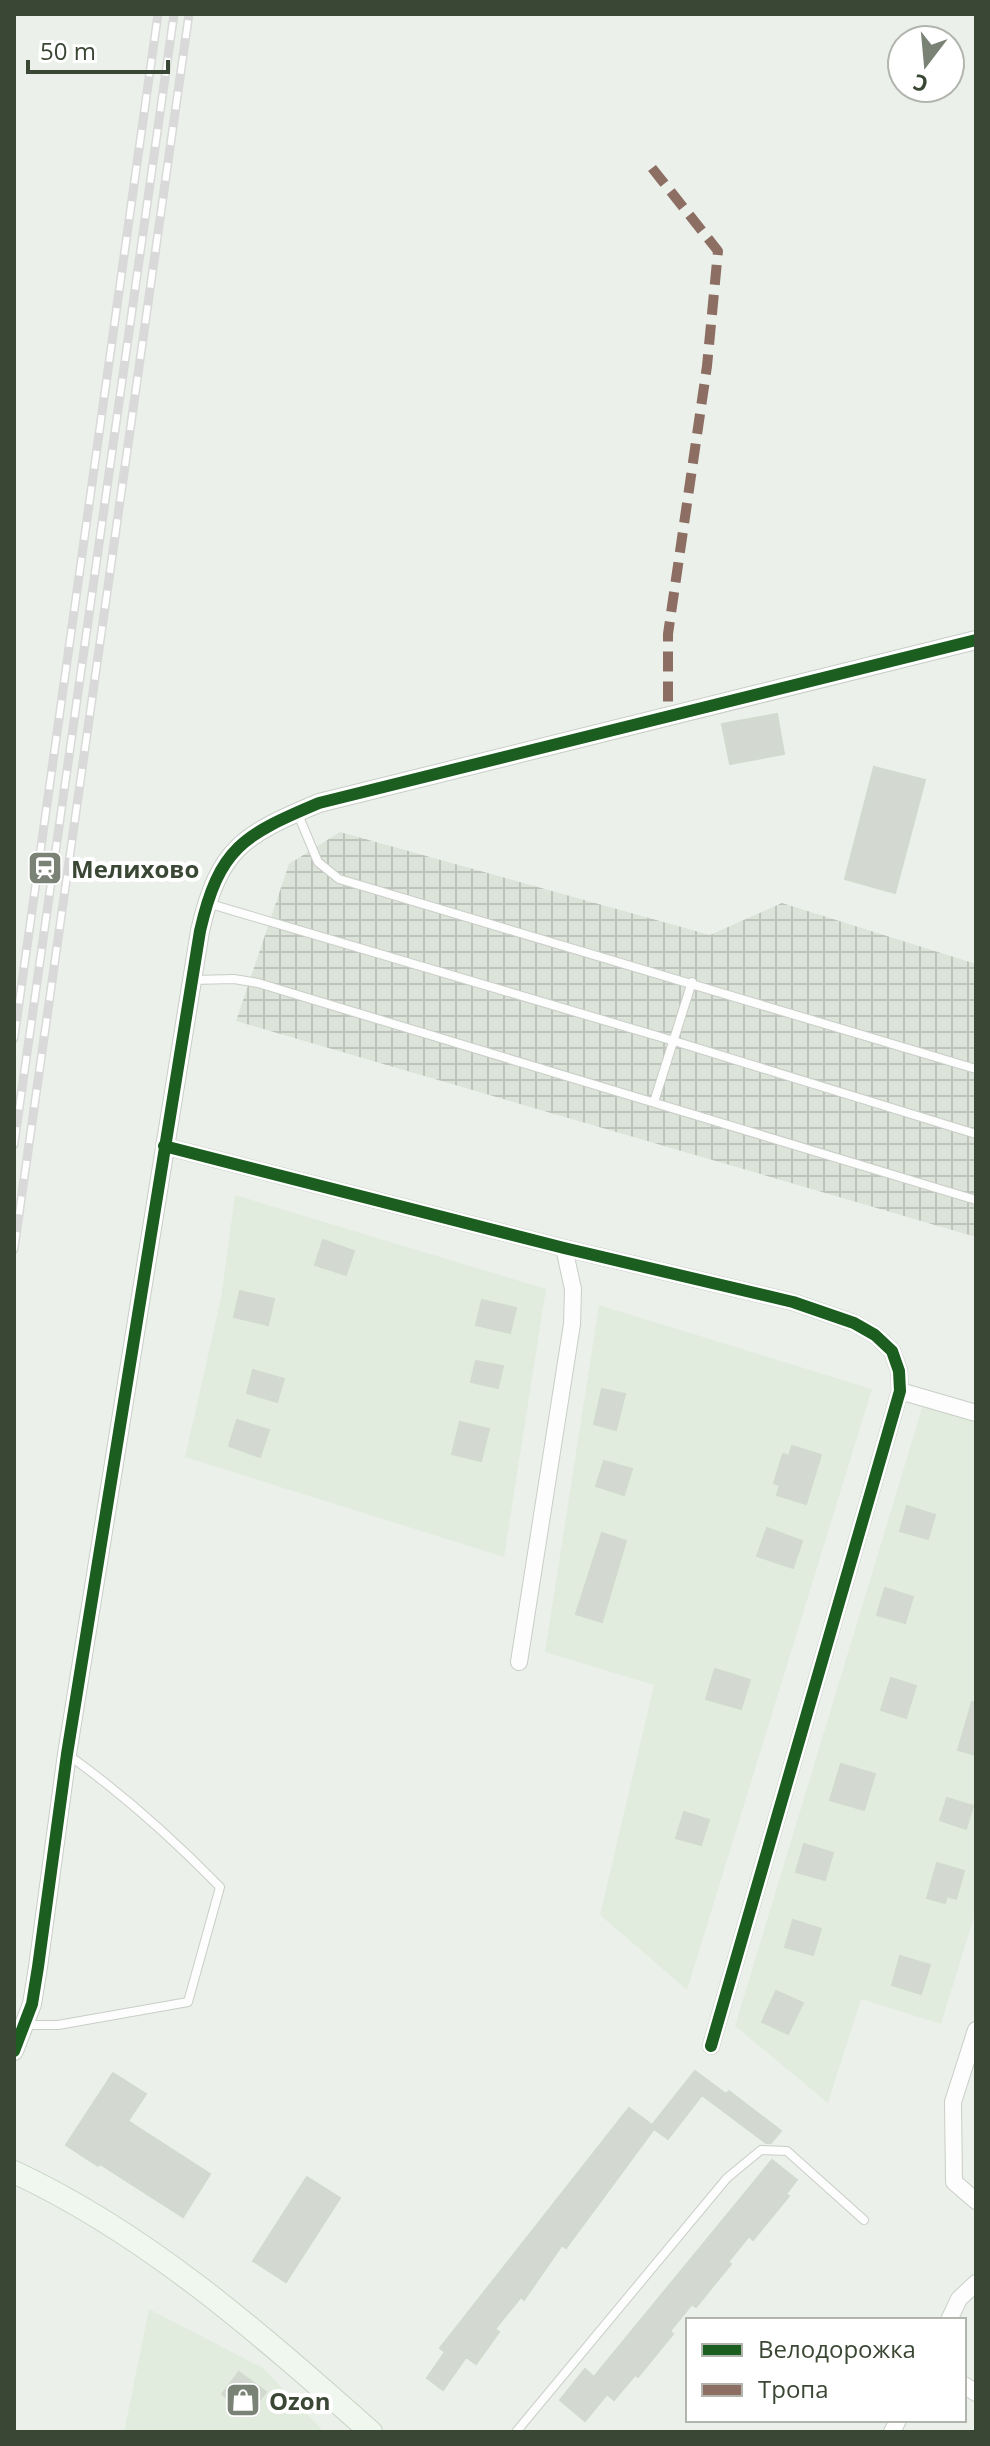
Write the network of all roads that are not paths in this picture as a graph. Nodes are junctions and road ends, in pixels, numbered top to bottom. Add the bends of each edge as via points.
1 (976, 640) edge
2 (297, 812) junction
3 (207, 903) junction
4 (192, 980) junction
5 (692, 982) junction
6 (674, 1041) junction
7 (976, 1069) edge
8 (654, 1102) junction
9 (976, 1134) edge
10 (164, 1146) junction
11 (976, 1200) edge
12 (564, 1248) junction
13 (900, 1391) junction
14 (976, 1413) edge
15 (519, 1662) dead end
16 (67, 1754) junction
17 (26, 2025) junction
18 (976, 2030) edge
19 (711, 2046) dead end
20 (14, 2051) edge
21 (14, 2172) edge
22 (976, 2201) edge
23 (864, 2220) dead end
24 (976, 2283) edge
25 (950, 2318) edge
26 (362, 2429) edge
27 (516, 2432) edge

1 - 2 street
2 - 3 street via 244,840 214,881
2 - 5 lane via 318,862 339,879
3 - 4 street
3 - 6 lane
4 - 8 lane via 258,983
4 - 10 street
5 - 6 lane
5 - 7 lane
6 - 8 lane
6 - 9 lane
8 - 11 lane
10 - 12 street
10 - 16 street
12 - 13 street via 793,1302 854,1323 892,1351
12 - 15 street via 573,1289 572,1324
13 - 14 street
13 - 19 street
16 - 17 street
16 - 17 lane via 146,1815 220,1887 188,2002 58,2025
17 - 20 street
18 - 22 street via 953,2102 954,2182
21 - 26 main road via 126,2234 209,2293
23 - 27 lane via 787,2151 761,2150 727,2178
24 - 25 street via 959,2299

